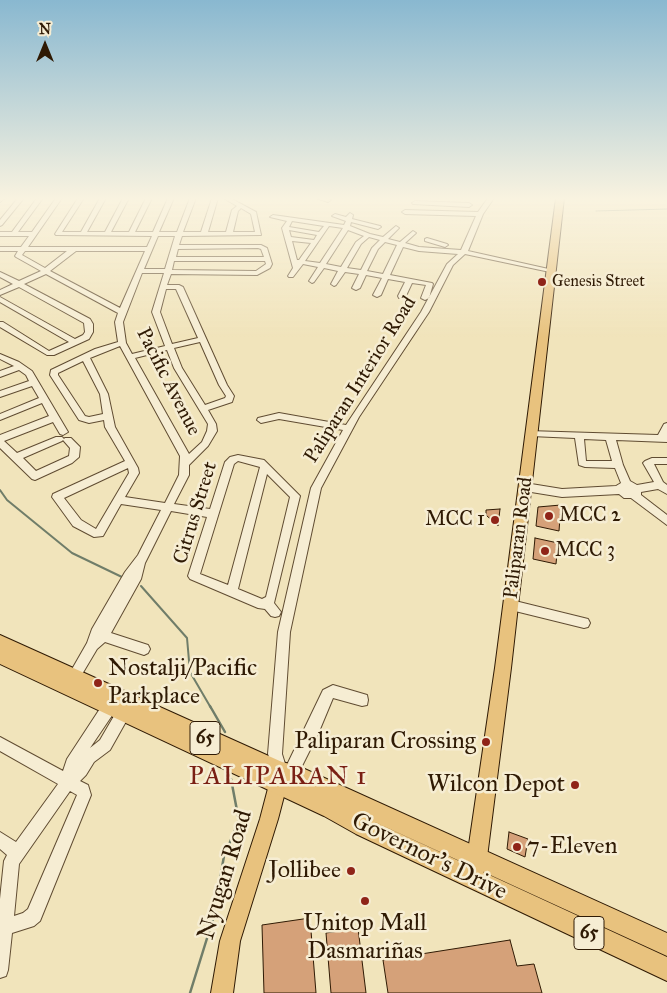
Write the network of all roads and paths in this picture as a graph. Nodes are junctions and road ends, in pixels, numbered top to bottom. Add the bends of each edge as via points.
1 (26, 244) edge
2 (151, 244) edge
3 (291, 244) edge
4 (314, 244) edge
5 (345, 244) edge
6 (349, 244) edge
7 (366, 244) edge
8 (379, 244) edge
9 (401, 244) edge
10 (403, 244) edge
11 (423, 244) edge
12 (445, 244) edge
13 (467, 244) edge
14 (554, 244) edge
15 (449, 246) junction
16 (176, 247) joint
17 (376, 247) junction
18 (420, 248) junction
19 (0, 249) edge
20 (22, 249) junction
21 (74, 249) junction
22 (149, 249) junction
23 (463, 253) junction
24 (172, 259) junction
25 (267, 259) junction
26 (298, 261) junction
27 (322, 266) junction
28 (343, 269) junction
29 (139, 271) junction
30 (44, 272) junction
31 (168, 272) junction
32 (550, 272) junction
33 (364, 273) junction
34 (0, 274) edge
35 (291, 276) dead end
36 (385, 276) junction
37 (409, 280) junction
38 (312, 281) dead end
39 (18, 284) junction
40 (334, 284) dead end
41 (163, 287) junction
42 (356, 288) dead end
43 (0, 293) edge
44 (377, 295) dead end
45 (402, 296) dead end
46 (425, 298) dead end
47 (0, 299) edge
48 (122, 312) junction
49 (0, 324) edge
50 (202, 339) junction
51 (75, 342) junction
52 (122, 344) junction
53 (169, 346) junction
54 (0, 356) edge
55 (85, 357) junction
56 (130, 357) junction
57 (20, 367) junction
58 (0, 374) edge
59 (34, 382) junction
60 (0, 394) edge
61 (44, 399) junction
62 (203, 409) junction
63 (108, 416) junction
64 (0, 417) edge
65 (53, 418) junction
66 (261, 420) dead end
67 (667, 426) edge
68 (348, 428) junction
69 (531, 433) junction
70 (579, 435) junction
71 (610, 436) junction
72 (63, 437) junction
73 (664, 439) edge
74 (0, 441) edge
75 (17, 458) junction
76 (667, 461) edge
77 (130, 463) junction
78 (184, 464) junction
79 (265, 464) junction
80 (618, 465) junction
81 (525, 485) junction
82 (623, 487) junction
83 (664, 487) edge
84 (635, 492) junction
85 (120, 500) junction
86 (167, 508) junction
87 (214, 514) junction
88 (667, 521) edge
89 (232, 591) junction
90 (511, 606) junction
91 (584, 623) dead end
92 (97, 638) junction
93 (0, 643) edge
94 (144, 649) dead end
95 (0, 656) edge
96 (70, 682) junction
97 (362, 700) dead end
98 (120, 704) junction
99 (0, 744) edge
100 (283, 777) junction
101 (68, 782) junction
102 (0, 839) edge
103 (16, 852) junction
104 (475, 868) junction
105 (2, 929) edge
106 (667, 945) edge
107 (667, 969) edge
108 (0, 970) edge
109 (222, 993) edge

1 - 20 street
2 - 22 street, Pacific Avenue
3 - 26 street
4 - 26 street
5 - 27 street
6 - 28 street
7 - 17 street
8 - 17 street
9 - 36 street
10 - 18 street
11 - 18 street
12 - 15 street
13 - 23 street, Paliparan Interior Road
14 - 32 main road, Paliparan Road
15 - 18 street
15 - 23 street
16 - 24 street
16 - 25 street via 259,246 264,248
17 - 33 street
19 - 20 street
20 - 21 street
20 - 30 street via 18,256
21 - 22 street
21 - 30 street
22 - 29 street, Pacific Avenue
23 - 32 street
23 - 68 street, Paliparan Interior Road via 450,264 425,312
24 - 25 street
24 - 31 street
25 - 31 street via 268,267 257,273
26 - 27 street
26 - 35 street
27 - 28 street
27 - 38 street
28 - 33 street
28 - 40 street
29 - 31 street
29 - 48 street, Pacific Avenue
30 - 39 street
30 - 48 street
31 - 41 street
32 - 69 main road, Paliparan Road
33 - 36 street
33 - 42 street
34 - 39 street
36 - 37 street
36 - 44 street
37 - 45 street
37 - 46 street via 430,284
39 - 43 street
39 - 51 street via 87,321 88,335
41 - 50 street via 179,287
41 - 53 street via 156,312
47 - 51 street
48 - 52 street, Pacific Avenue via 119,322
49 - 51 street via 47,353
50 - 53 street
50 - 62 street via 231,398
52 - 55 street
52 - 56 street, Pacific Avenue
53 - 56 street
53 - 62 street via 178,368
54 - 57 street
55 - 63 street via 104,394
55 - 63 street via 57,369 54,375 82,418 89,420
56 - 78 street, Pacific Avenue via 182,449
57 - 58 street
57 - 59 street
59 - 60 street
59 - 61 street
61 - 64 street
61 - 65 street
62 - 78 street via 212,424 212,431 205,444
63 - 77 street via 110,427
65 - 72 street
65 - 74 street
66 - 68 street via 279,416
67 - 73 street
68 - 100 street, Paliparan Interior Road via 316,488 284,632 275,754
69 - 70 street
69 - 81 main road, Paliparan Road
70 - 71 street
70 - 80 street via 582,462
71 - 73 street
71 - 80 street
72 - 75 street
72 - 75 street via 75,447 74,457 69,461 35,476
74 - 75 street
76 - 83 street via 648,463
77 - 85 street via 134,473
77 - 85 street via 57,497 77,523 94,533 102,529
78 - 86 street, Pacific Avenue via 180,485
79 - 87 street, Citrus Street via 233,459
79 - 89 street
79 - 89 street via 294,496 271,599 268,606
80 - 82 street
81 - 82 street via 562,493
81 - 90 main road, Paliparan Road
82 - 84 street
83 - 84 street
84 - 88 street
85 - 86 street
86 - 87 street
86 - 92 street, Pacific Avenue via 142,558 137,576 127,586
87 - 89 street, Citrus Street via 194,576
90 - 91 street
90 - 104 main road, Paliparan Road
92 - 94 street
92 - 96 street, Pacific Avenue
93 - 96 highway, Governor's Drive / 65
95 - 96 highway, Governor's Drive / 65
96 - 98 highway, Governor's Drive / 65
97 - 100 street via 333,691 328,694 313,729
98 - 100 highway, Governor's Drive / 65
98 - 101 street via 105,745 89,757 82,770
99 - 101 street
100 - 104 highway, Governor's Drive / 65 via 363,827
100 - 109 main road, Nyugan Road via 230,941
101 - 103 street
101 - 105 street via 83,790 84,795 38,909 28,920
102 - 103 street
103 - 105 street
104 - 106 highway, Governor's Drive / 65
104 - 107 highway, Governor's Drive / 65
105 - 108 street

